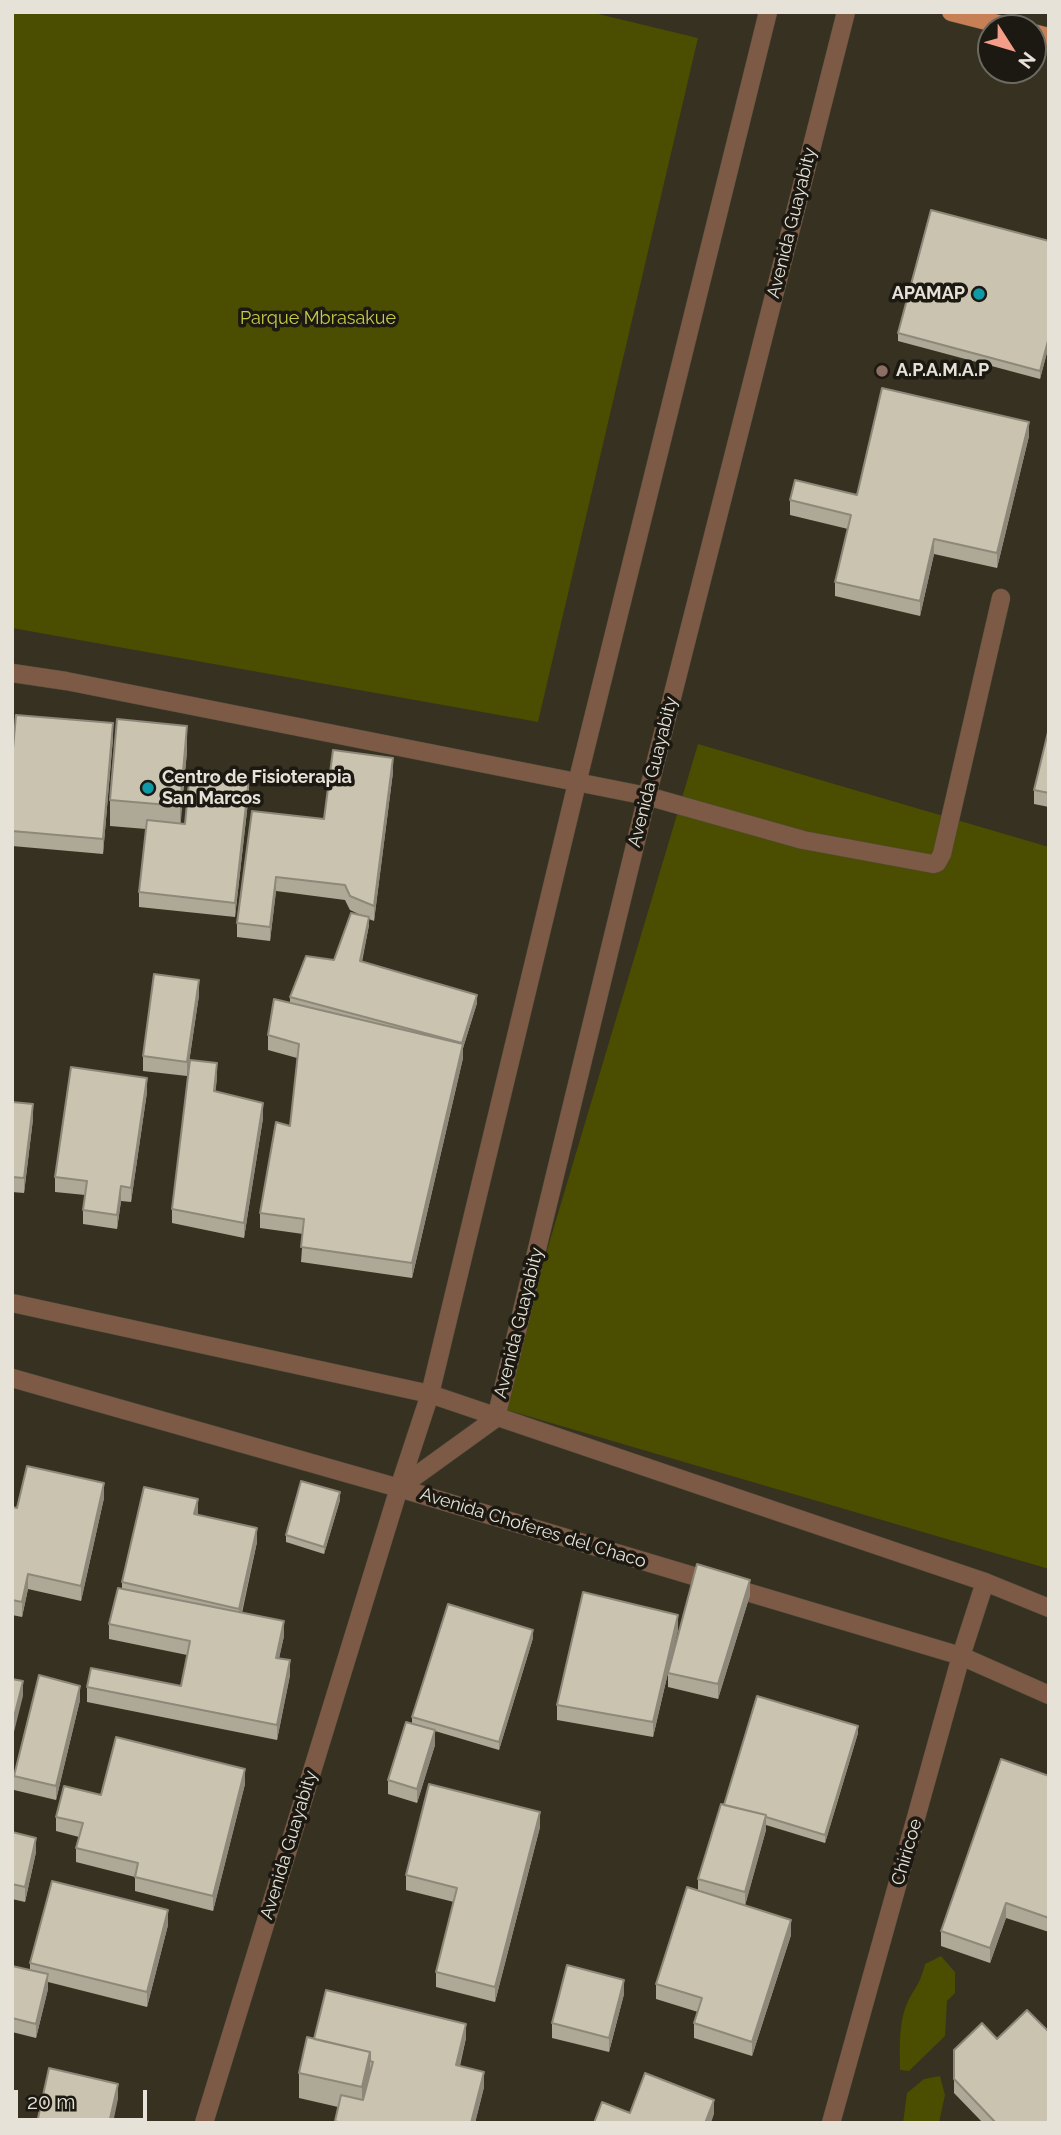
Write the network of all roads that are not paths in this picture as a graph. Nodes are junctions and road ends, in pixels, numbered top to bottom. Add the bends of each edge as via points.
1 (768, 12) edge
2 (846, 12) edge
3 (951, 12) edge
4 (977, 19) edge
5 (1001, 598) dead end
6 (12, 673) edge
7 (577, 783) junction
8 (647, 796) junction
9 (12, 1303) edge
10 (12, 1378) edge
11 (430, 1394) junction
12 (496, 1418) junction
13 (399, 1488) junction
14 (985, 1582) junction
15 (1049, 1608) edge
16 (961, 1656) junction
17 (1049, 1695) edge
18 (204, 2123) edge
19 (831, 2123) edge

1 - 7 street, Avenida Guayabity
2 - 8 street, Avenida Guayabity
3 - 4 main road
5 - 8 street via 937,863 803,840
6 - 7 street
7 - 8 street
7 - 11 street, Avenida Guayabity
8 - 12 street, Avenida Guayabity
9 - 11 street
10 - 13 street, Avenida Choferes del Chaco
11 - 12 street
11 - 13 street, Avenida Guayabity
12 - 13 street, Avenida Guayabity
12 - 14 street
13 - 16 street, Avenida Choferes del Chaco
13 - 18 street, Avenida Guayabity
14 - 15 street
14 - 16 street, Chiricoe
16 - 17 street, Avenida Choferes del Chaco
16 - 19 street, Chiricoe

